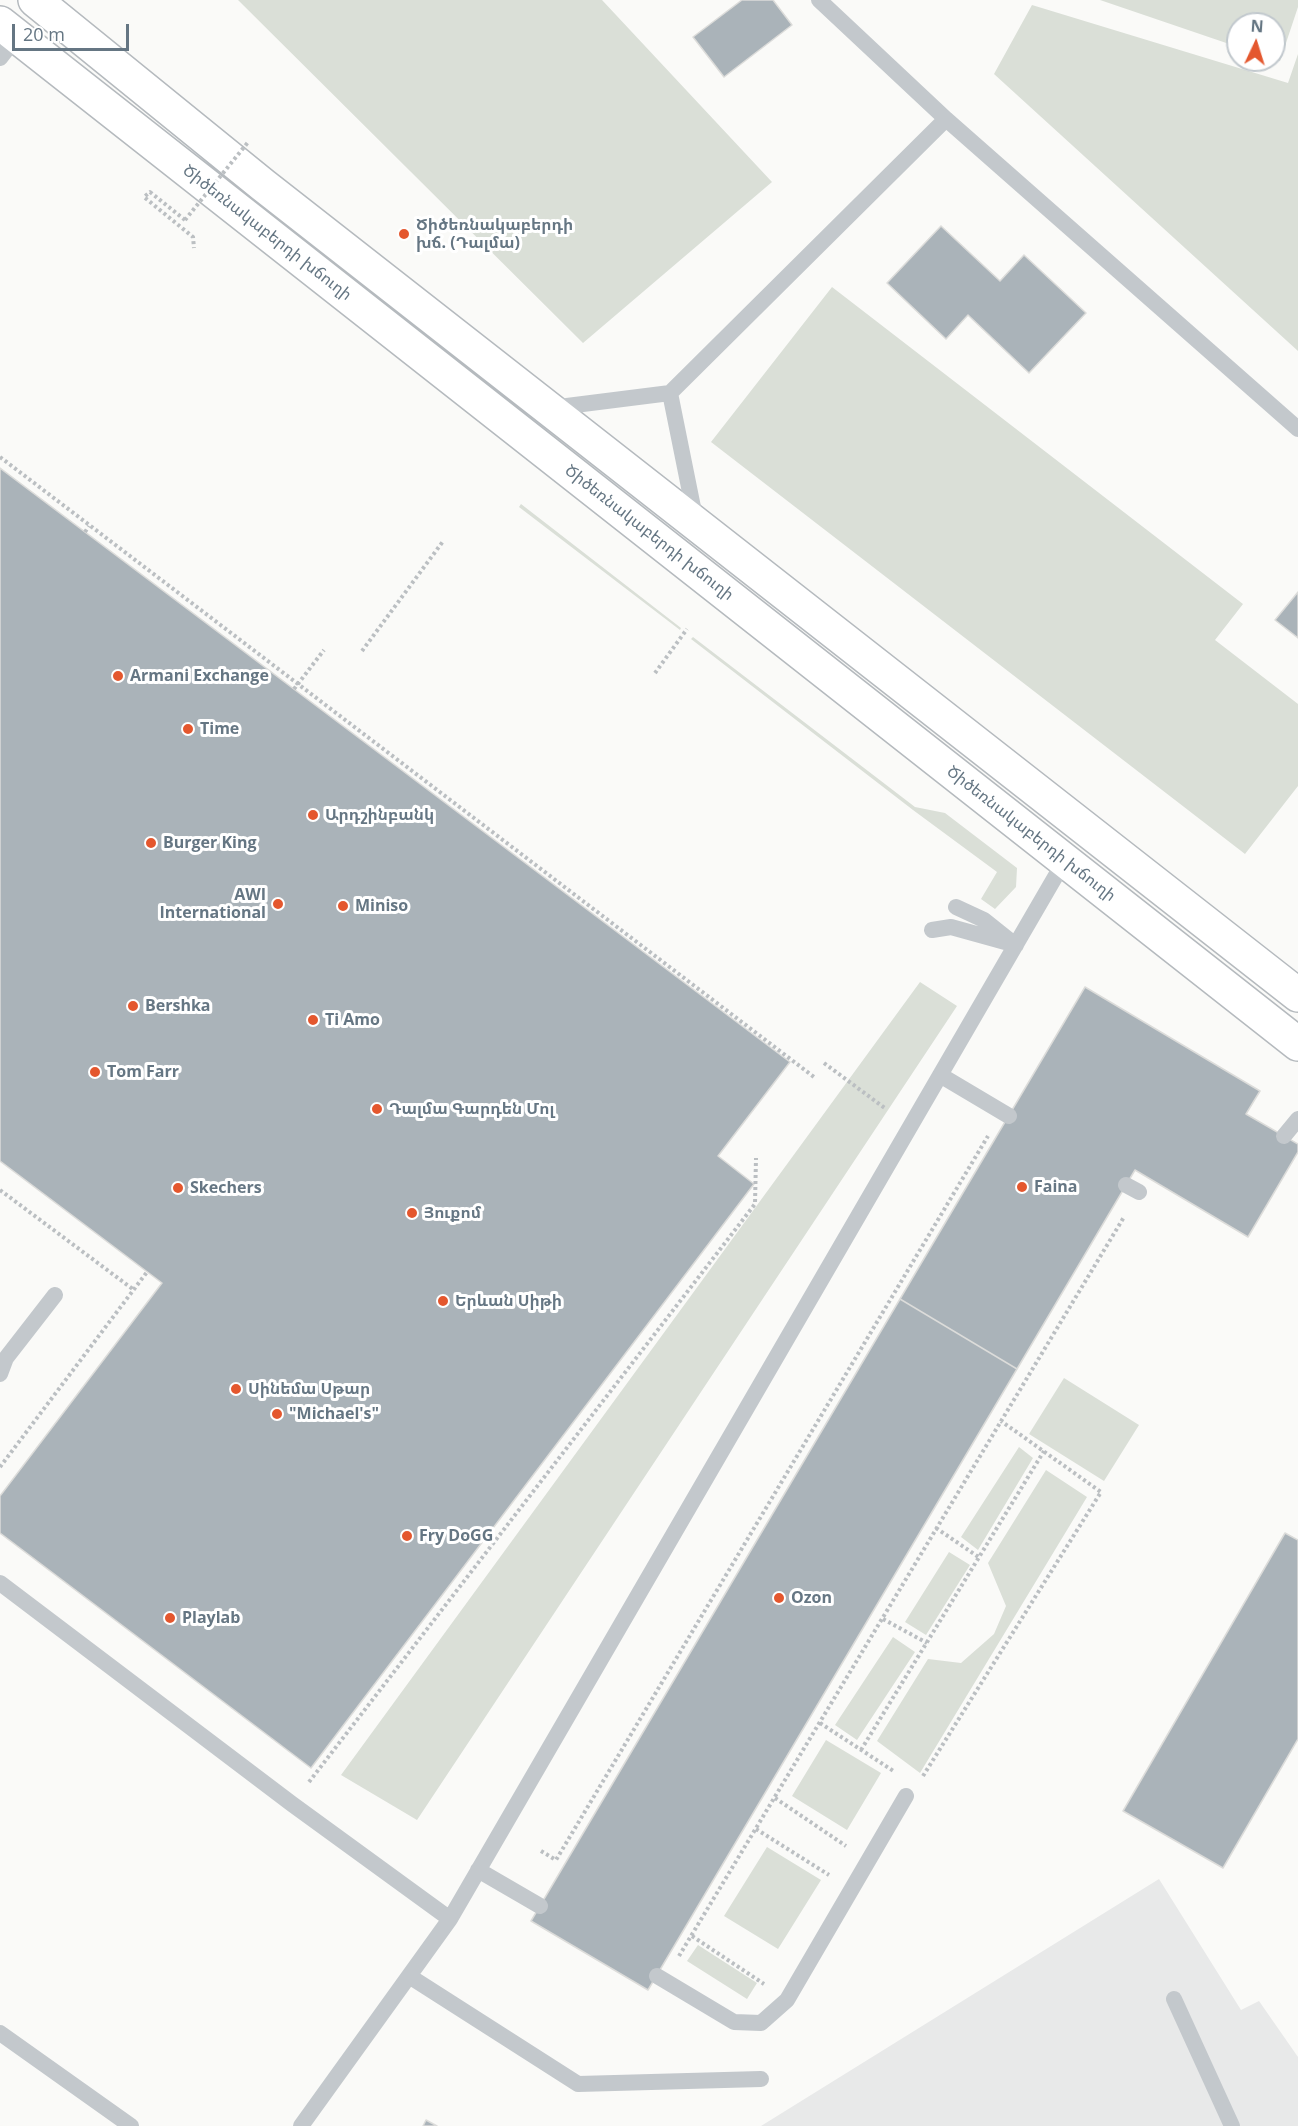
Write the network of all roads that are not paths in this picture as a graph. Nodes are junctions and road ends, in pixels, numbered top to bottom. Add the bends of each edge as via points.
1 (35, 0) edge
2 (819, 0) edge
3 (6, 39) edge
4 (946, 119) junction
5 (670, 393) junction
6 (548, 408) junction
7 (1298, 429) edge
8 (697, 524) junction
9 (1065, 860) junction
10 (956, 907) dead end
11 (932, 930) dead end
12 (1016, 945) junction
13 (1298, 995) edge
14 (1298, 1044) edge
15 (940, 1075) junction
16 (1006, 1114) road end
17 (1298, 1119) edge
18 (1284, 1136) dead end
19 (55, 1294) dead end
20 (0, 1374) edge
21 (0, 1583) edge
22 (912, 1791) road end
23 (478, 1870) junction
24 (540, 1906) dead end
25 (450, 1919) junction
26 (408, 1976) junction
27 (661, 1978) road end
28 (1174, 1999) dead end
29 (0, 2033) edge
30 (761, 2079) dead end
31 (131, 2126) edge
32 (301, 2126) edge
33 (1232, 2126) edge

1 - 6 main road
2 - 4 lane
3 - 9 main road, Ծիծեռնակաբերդի խճուղի
4 - 5 lane
4 - 7 lane
5 - 6 lane
5 - 8 lane
6 - 8 main road
8 - 13 main road
9 - 12 lane
9 - 14 main road, Ծիծեռնակաբերդի խճուղի
10 - 12 lane via 984,920
11 - 12 lane via 951,927
12 - 15 lane
15 - 16 lane
15 - 23 lane
17 - 18 lane
19 - 20 lane via 6,1358
21 - 25 lane
22 - 27 lane via 787,2000 761,2023 734,2022
23 - 24 lane
23 - 25 lane
25 - 26 lane
26 - 30 lane via 578,2084
26 - 32 lane
28 - 33 lane
29 - 31 lane

